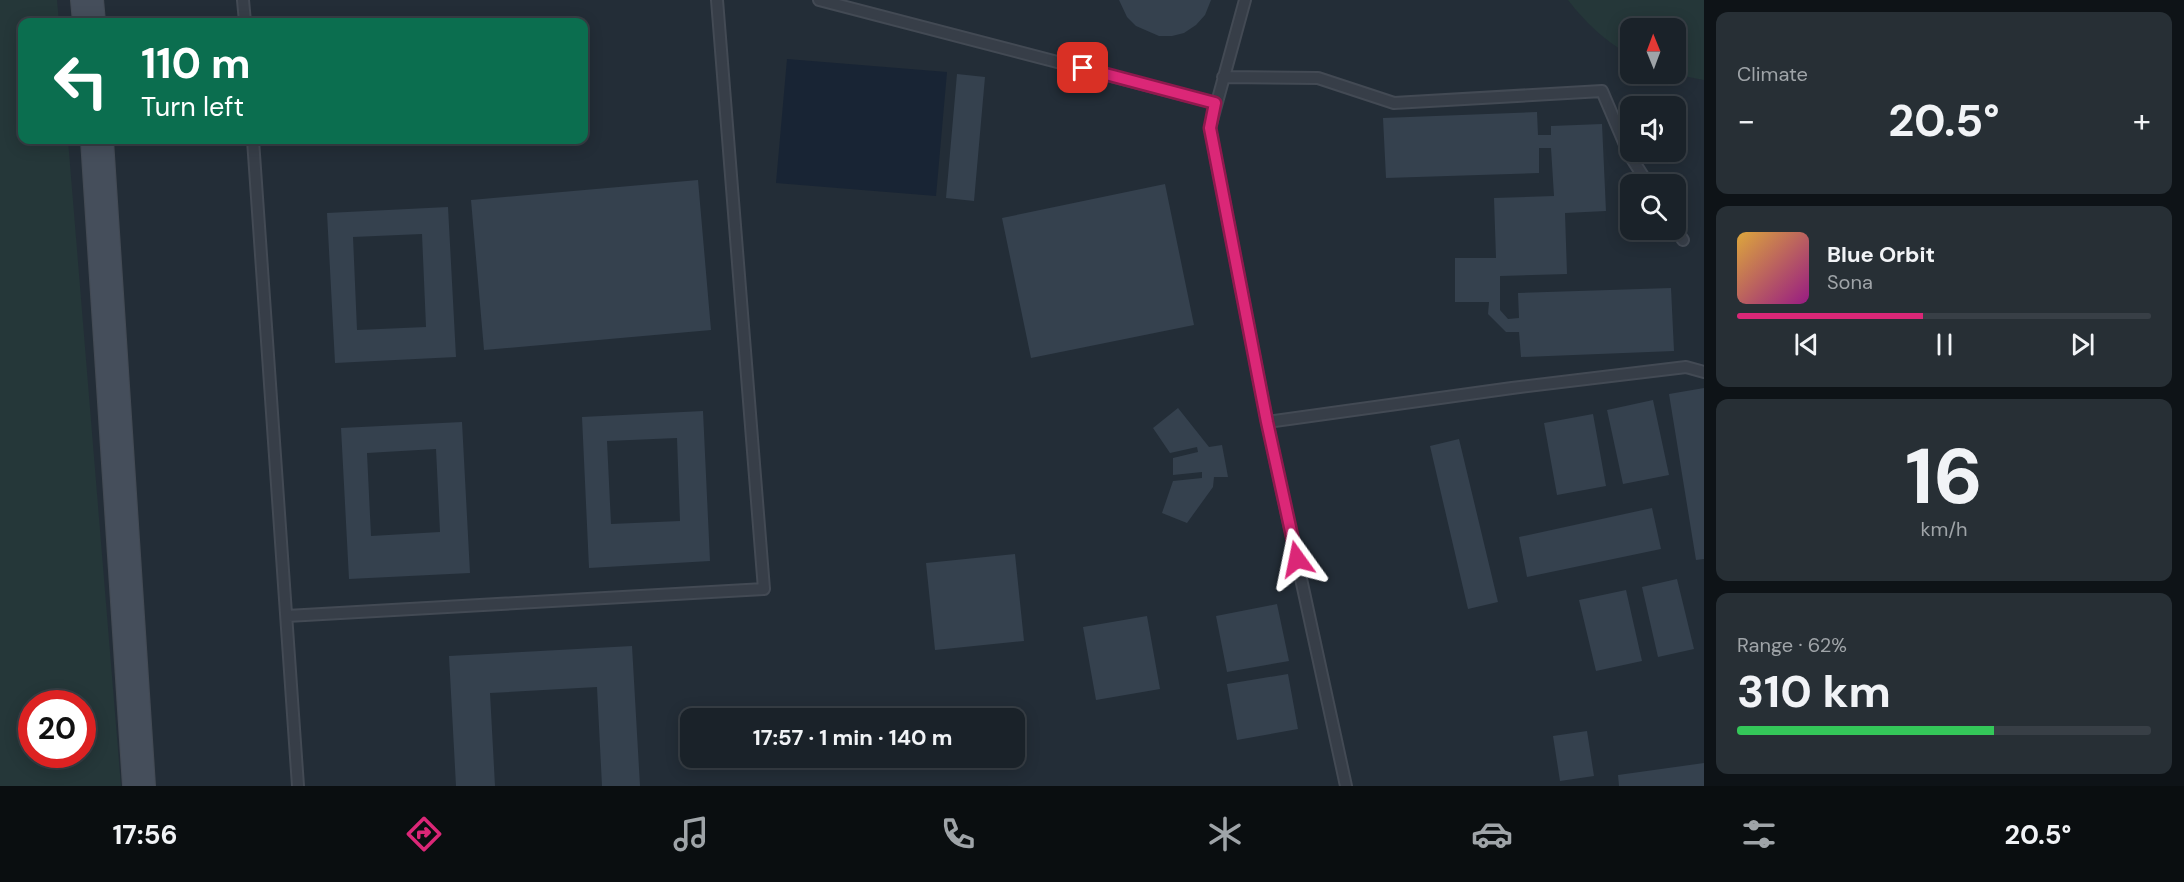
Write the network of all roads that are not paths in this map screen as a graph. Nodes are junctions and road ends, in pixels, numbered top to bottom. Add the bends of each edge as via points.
1 (87, 0) edge
2 (243, 0) edge
3 (717, 0) edge
4 (819, 0) edge
5 (1245, 0) edge
6 (89, 18) edge
7 (245, 18) edge
8 (1223, 78) junction
9 (1215, 103) junction
10 (97, 144) edge
11 (253, 144) edge
12 (1642, 174) edge
13 (1704, 372) edge
14 (1267, 422) junction
15 (287, 616) junction
16 (139, 786) edge
17 (298, 786) edge
18 (1346, 786) edge

1 - 6 street
2 - 7 lane
3 - 15 lane via 764,589
4 - 9 lane
5 - 8 lane
8 - 9 lane
8 - 12 lane via 1318,78 1394,103 1602,91
9 - 14 lane via 1210,128
10 - 16 street
11 - 15 lane
13 - 14 lane via 1686,367
14 - 18 lane
15 - 17 lane

